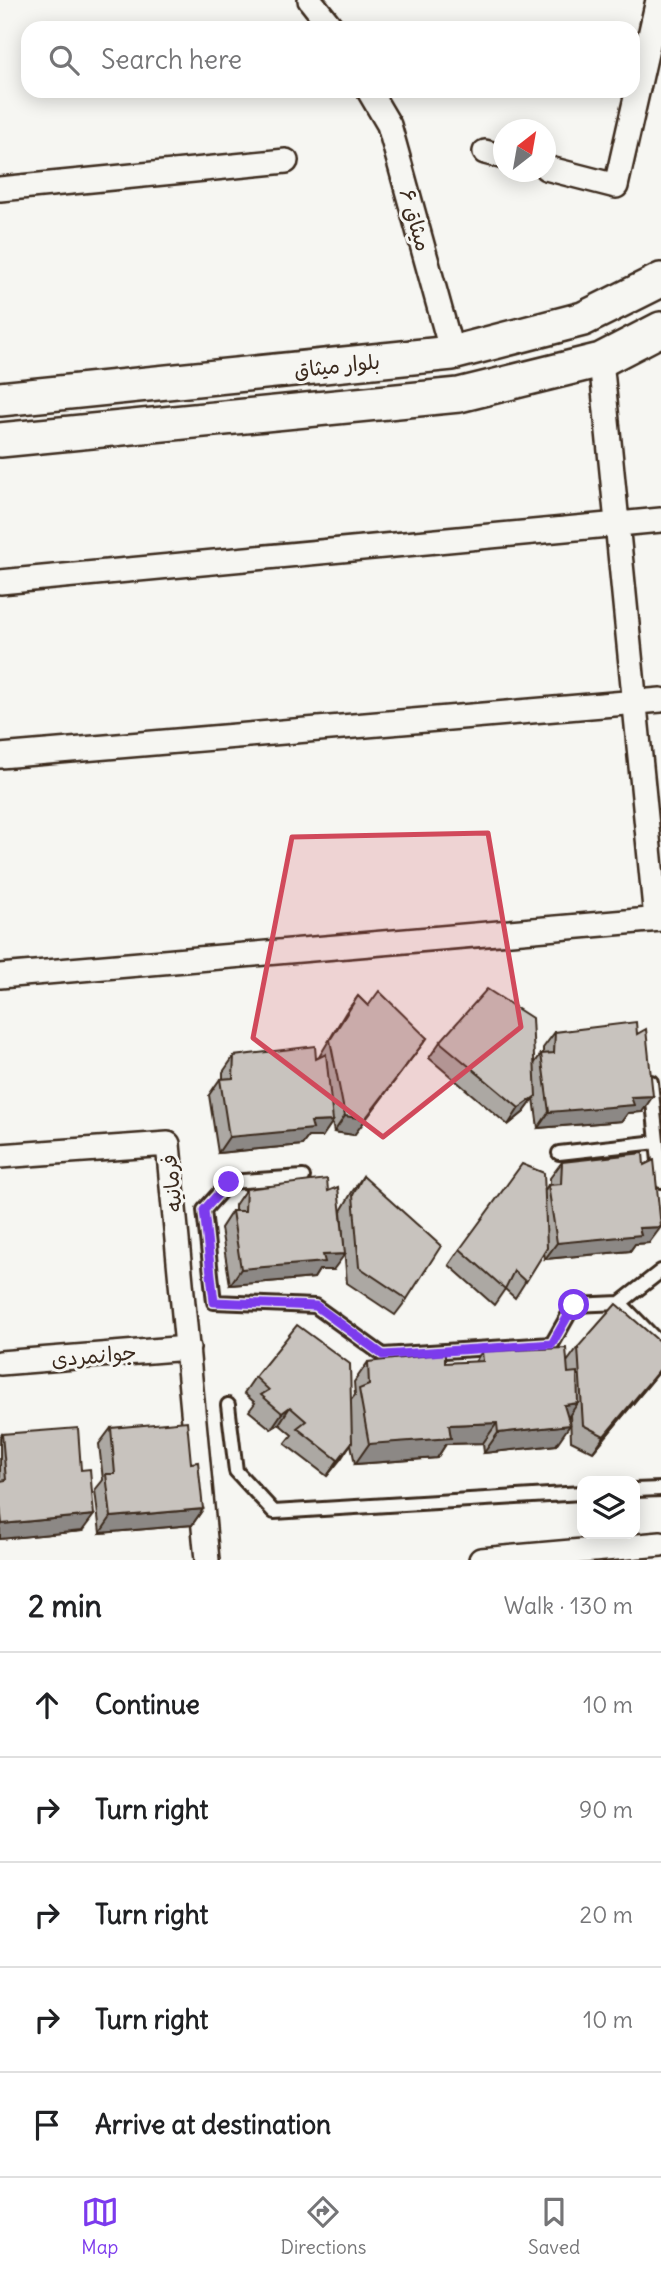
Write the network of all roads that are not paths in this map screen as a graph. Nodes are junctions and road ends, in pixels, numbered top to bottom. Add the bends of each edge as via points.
1 (310, 0) edge
2 (658, 0) edge
3 (326, 21) edge
4 (640, 80) edge
5 (373, 98) edge
6 (636, 98) edge
7 (286, 161) dead end
8 (556, 171) edge
9 (0, 189) edge
10 (661, 280) edge
11 (661, 329) edge
12 (452, 353) junction
13 (601, 360) junction
14 (163, 384) junction
15 (0, 399) edge
16 (168, 424) junction
17 (0, 440) edge
18 (661, 520) edge
19 (617, 524) junction
20 (0, 582) edge
21 (661, 700) edge
22 (634, 703) junction
23 (0, 757) edge
24 (659, 919) edge
25 (0, 976) edge
26 (650, 1065) edge
27 (657, 1142) junction
28 (559, 1153) dead end
29 (0, 1156) edge
30 (303, 1177) dead end
31 (661, 1181) edge
32 (661, 1271) edge
33 (620, 1303) junction
34 (661, 1345) edge
35 (188, 1348) junction
36 (0, 1363) edge
37 (228, 1405) dead end
38 (661, 1489) edge
39 (640, 1490) edge
40 (577, 1493) edge
41 (661, 1544) edge
42 (207, 1560) edge
43 (481, 1560) edge

1 - 3 street
2 - 4 street
5 - 12 street, میثاق ۶ via 389,125
6 - 8 street via 616,186
7 - 9 street
10 - 12 street, بلوار میثاق via 583,319
11 - 13 street, بلوار میثاق
12 - 14 street, بلوار میثاق
13 - 16 street, بلوار میثاق via 459,395
13 - 19 street
14 - 15 street, بلوار میثاق
14 - 16 street
16 - 17 street, بلوار میثاق
18 - 19 street
19 - 20 street
19 - 22 street
21 - 22 street
22 - 23 street
22 - 24 street
24 - 25 street
26 - 27 lane
27 - 28 lane
27 - 31 lane
29 - 35 street, فرمانیه via 168,1144
30 - 33 lane via 229,1182 204,1210 214,1302 316,1306 383,1355 552,1344 574,1305
32 - 33 lane
33 - 34 lane
35 - 36 street, جوانمردی
35 - 42 street
37 - 40 lane via 236,1471 274,1512
38 - 39 lane
41 - 43 street

